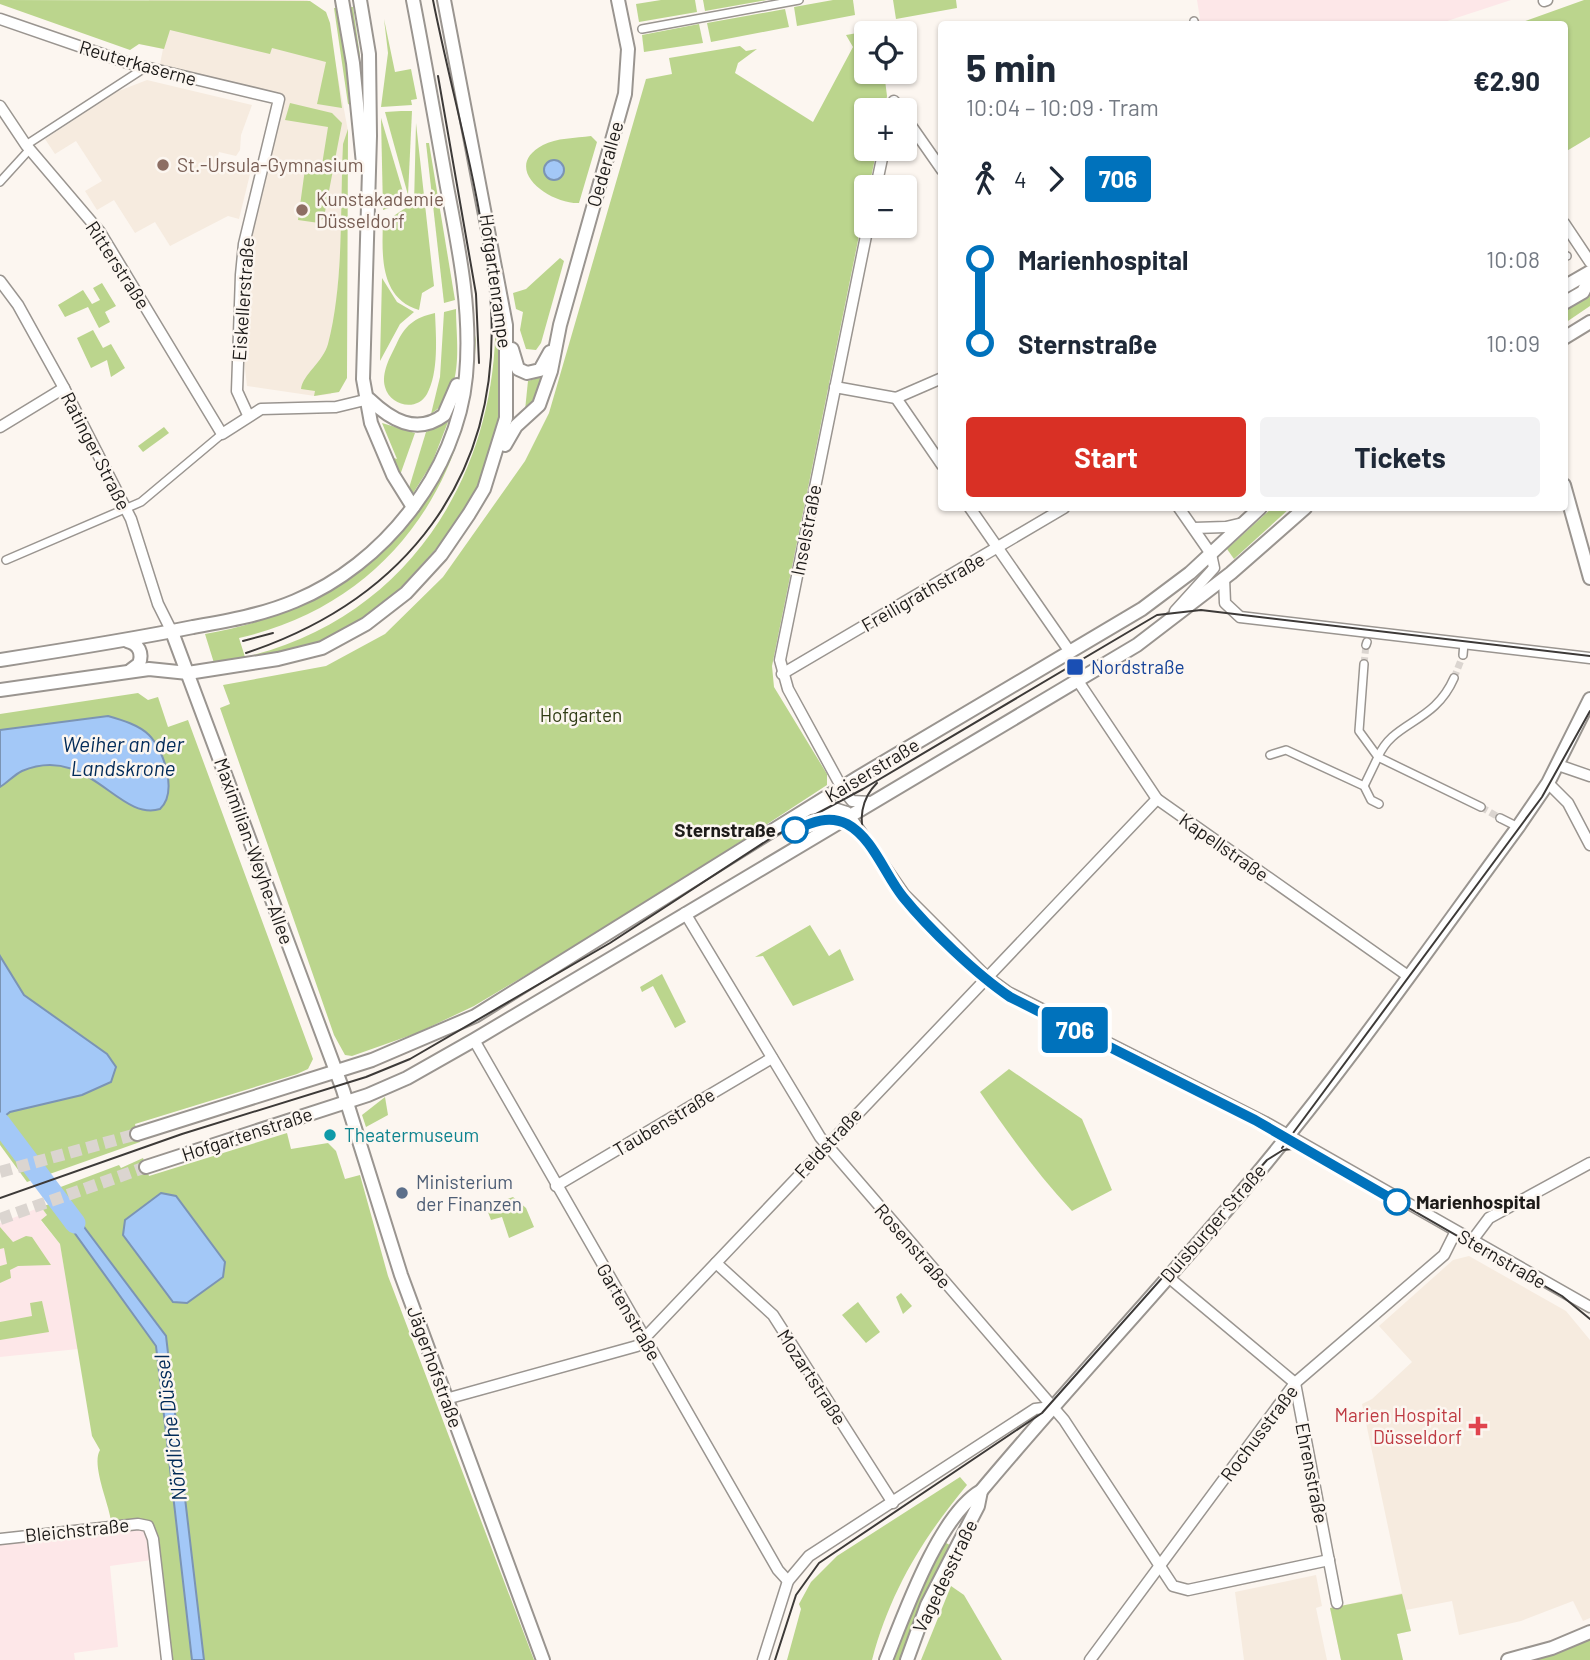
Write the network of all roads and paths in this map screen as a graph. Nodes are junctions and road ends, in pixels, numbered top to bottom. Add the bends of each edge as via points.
1 (342, 0) edge
2 (360, 0) edge
3 (444, 0) edge
4 (618, 0) edge
5 (799, 0) edge
6 (414, 2) edge
7 (0, 19) edge
8 (642, 29) dead end
9 (146, 67) junction
10 (279, 99) joint
11 (0, 106) edge
12 (917, 134) edge
13 (28, 147) junction
14 (938, 164) edge
15 (0, 183) edge
16 (366, 185) junction
17 (1568, 229) edge
18 (866, 238) edge
19 (1590, 262) edge
20 (1590, 272) edge
21 (1590, 278) edge
22 (0, 281) edge
23 (1568, 285) edge
24 (1568, 301) edge
25 (1590, 315) edge
26 (506, 325) junction
27 (560, 325) junction
28 (1584, 326) edge
29 (1568, 336) edge
30 (467, 344) junction
31 (938, 380) edge
32 (835, 387) junction
33 (64, 388) junction
34 (896, 398) junction
35 (369, 400) junction
36 (247, 415) junction
37 (0, 426) edge
38 (222, 434) junction
39 (938, 459) edge
40 (484, 489) junction
41 (1568, 499) edge
42 (413, 507) junction
43 (126, 510) junction
44 (972, 511) edge
45 (1059, 511) edge
46 (1182, 511) edge
47 (1257, 511) edge
48 (1302, 511) edge
49 (1243, 523) junction
50 (1194, 528) junction
51 (998, 548) junction
52 (1211, 554) junction
53 (6, 560) dead end
54 (1224, 578) junction
55 (1590, 578) edge
56 (1165, 622) junction
57 (172, 632) junction
58 (127, 641) junction
59 (1464, 643) junction
60 (1070, 652) junction
61 (1463, 655) tunnel mouth
62 (1590, 659) edge
63 (0, 660) edge
64 (1364, 664) tunnel mouth
65 (131, 671) junction
66 (188, 673) junction
67 (782, 674) junction
68 (1454, 678) tunnel mouth
69 (1078, 681) junction
70 (0, 691) edge
71 (1590, 699) edge
72 (1270, 755) dead end
73 (1378, 757) junction
74 (1558, 765) junction
75 (1590, 776) edge
76 (1548, 783) junction
77 (1364, 786) junction
78 (842, 788) junction
79 (1157, 799) junction
80 (871, 802) junction
81 (1379, 804) dead end
82 (1481, 807) tunnel mouth
83 (808, 809) junction
84 (849, 816) junction
85 (1500, 818) tunnel mouth
86 (1518, 827) junction
87 (1590, 845) edge
88 (685, 912) junction
89 (986, 976) junction
90 (1408, 976) junction
91 (474, 1040) junction
92 (772, 1058) junction
93 (336, 1070) junction
94 (347, 1102) junction
95 (136, 1134) tunnel mouth
96 (1287, 1136) junction
97 (827, 1145) junction
98 (1590, 1163) edge
99 (146, 1167) tunnel mouth
100 (556, 1186) junction
101 (1455, 1233) junction
102 (1471, 1242) junction
103 (716, 1263) junction
104 (1167, 1276) junction
105 (1585, 1305) edge
106 (1590, 1314) edge
107 (645, 1339) junction
108 (1295, 1383) junction
109 (446, 1399) junction
110 (1051, 1407) junction
111 (981, 1491) junction
112 (893, 1503) junction
113 (0, 1539) edge
114 (1329, 1560) junction
115 (1160, 1566) junction
116 (788, 1581) junction
117 (1337, 1603) dead end
118 (1590, 1632) edge
119 (167, 1660) edge
120 (543, 1660) edge
121 (763, 1660) edge
122 (886, 1660) edge
123 (908, 1660) edge
124 (1090, 1660) edge
125 (1508, 1660) edge

1 - 16 main road
2 - 16 main road via 369,54
3 - 26 main road, Hofgartenrampe
4 - 27 main road, Oederallee via 628,50 625,94
5 - 8 street
6 - 30 main road, Hofgartenrampe via 459,250
7 - 9 street, Reuterkaserne
9 - 10 street, Reuterkaserne
9 - 13 street
10 - 36 street, Eiskellerstraße via 244,244 237,391
11 - 13 street, Ritterstraße
12 - 14 street
13 - 15 street
13 - 38 street, Ritterstraße via 100,232
16 - 35 main road via 362,365
17 - 19 street
18 - 32 street, Inselstraße
20 - 23 main road
21 - 24 main road via 1583,292
22 - 33 street, Ratinger Straße
25 - 28 street
26 - 27 main road, Oederallee via 517,369 527,373 545,365
26 - 40 main road, Hofgartenrampe via 507,407
27 - 40 main road, Oederallee via 539,405 510,432
28 - 29 main road
30 - 35 main road via 454,396 439,419 404,424
30 - 42 main road, Hofgartenrampe via 466,377 455,425
31 - 34 street
32 - 34 street
32 - 67 street, Inselstraße via 780,660
33 - 37 street
33 - 43 street, Ratinger Straße
34 - 39 street
35 - 36 street via 336,407 269,408
35 - 42 main road via 371,423 387,464
36 - 38 street
38 - 43 street
40 - 66 main road, Hofgartenrampe via 424,575 366,624 307,653
41 - 55 main road
42 - 57 main road, Hofgartenrampe via 377,548 319,590 250,616
43 - 53 street
43 - 57 street, Ratinger Straße
44 - 51 street
45 - 51 street, Freiligrathstraße
46 - 50 street
47 - 49 main road
48 - 54 main road, Kaiserstraße
49 - 50 street
49 - 52 main road
50 - 52 street
51 - 60 street
51 - 67 street, Freiligrathstraße
52 - 56 street, Kaiserstraße via 1212,575
52 - 60 main road, Kaiserstraße via 1142,609
54 - 56 main road, Kaiserstraße
54 - 59 street via 1225,603 1240,617
56 - 69 main road, Kaiserstraße
57 - 58 main road, Hofgartenrampe
57 - 66 main road, Maximilian-Weyhe-Allee
58 - 63 main road, Hofgartenrampe
58 - 65 main road via 141,652 141,662
59 - 61 street
59 - 62 street
60 - 78 main road, Kaiserstraße
64 - 73 street via 1359,731
65 - 66 main road, Hofgartenrampe
65 - 70 main road, Hofgartenrampe
66 - 93 main road, Maximilian-Weyhe-Allee
67 - 78 street
68 - 73 street via 1431,712 1385,741
69 - 79 street, Kapellstraße
69 - 80 main road, Kaiserstraße
71 - 74 main road, Duisburger Straße
72 - 77 street via 1286,750
73 - 77 street
73 - 82 street
74 - 75 street
74 - 76 main road, Duisburger Straße
76 - 86 main road, Duisburger Straße
76 - 87 street via 1568,803
77 - 81 street via 1371,800
78 - 80 street via 852,801
78 - 83 main road, Kaiserstraße
79 - 89 street, Feldstraße
79 - 90 street, Kapellstraße
80 - 84 main road, Kaiserstraße
83 - 84 street via 831,807
83 - 93 main road, Kaiserstraße via 475,1016 393,1052
84 - 88 main road, Kaiserstraße
84 - 89 street, Sternstraße via 904,894
85 - 86 street
86 - 90 main road, Duisburger Straße
88 - 91 main road, Kaiserstraße
88 - 92 street, Rosenstraße
89 - 96 street, Sternstraße via 1032,1006
89 - 97 street, Feldstraße
90 - 96 main road, Duisburger Straße
91 - 94 main road, Kaiserstraße via 407,1078
91 - 100 street, Gartenstraße
92 - 97 street, Rosenstraße
92 - 100 street, Taubenstraße
93 - 94 main road, Jägerhofstraße
93 - 95 main road, Hofgartenstraße
94 - 99 main road, Hofgartenstraße
94 - 109 main road, Jägerhofstraße
96 - 101 street, Sternstraße
96 - 104 main road, Duisburger Straße
97 - 103 street, Feldstraße
97 - 110 street, Rosenstraße
98 - 102 street via 1489,1219
100 - 107 street, Gartenstraße
101 - 102 street, Sternstraße
101 - 108 street, Rochusstraße via 1444,1255
102 - 105 street, Sternstraße
103 - 107 street, Feldstraße
103 - 112 street, Mozartstraße via 773,1315
104 - 108 street
104 - 110 main road, Duisburger Straße
105 - 106 street, Sternstraße
107 - 109 street, Feldstraße via 637,1346
107 - 116 street, Gartenstraße
108 - 114 street, Ehrenstraße
108 - 115 street, Rochusstraße
109 - 120 main road, Jägerhofstraße
110 - 111 main road, Vagedesstraße
110 - 112 street, Duisburger Straße via 1035,1409
110 - 115 street, Rosenstraße
111 - 122 main road, Vagedesstraße via 970,1498 934,1552
111 - 123 main road, Vagedesstraße via 978,1506 927,1605
112 - 116 street, Duisburger Straße via 820,1548
113 - 119 street, Bleichstraße via 138,1524 151,1530
114 - 115 street, Rosenstraße via 1188,1590 1173,1586
114 - 117 street, Ehrenstraße
115 - 124 street, Rochusstraße
116 - 121 street, Duisburger Straße
118 - 125 main road

